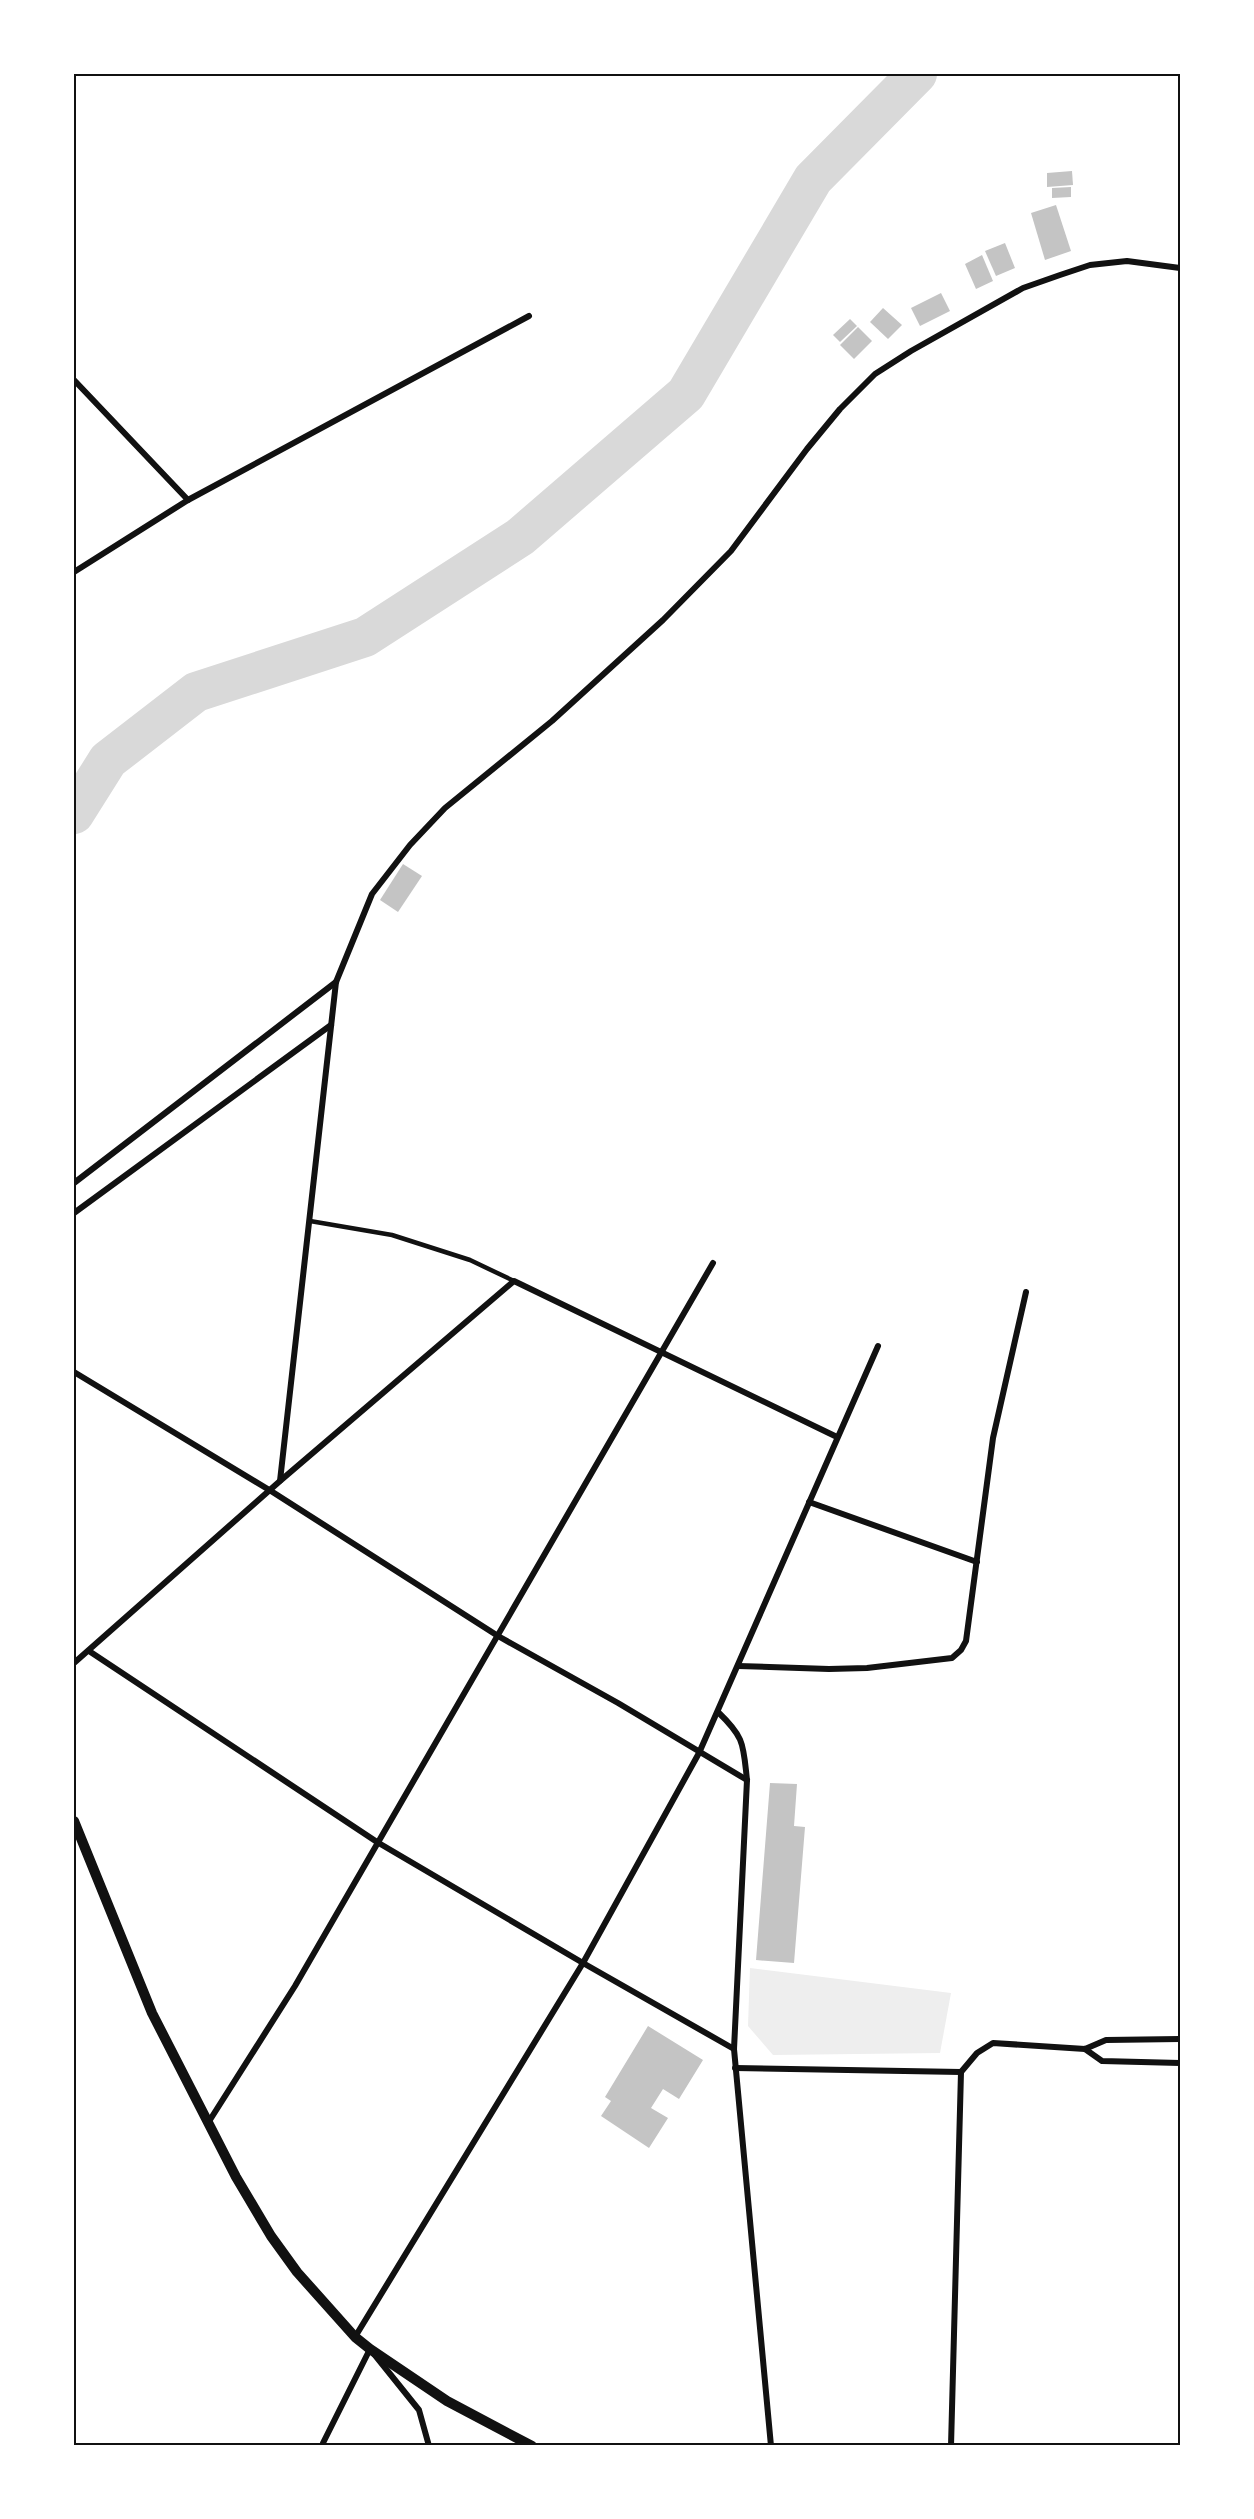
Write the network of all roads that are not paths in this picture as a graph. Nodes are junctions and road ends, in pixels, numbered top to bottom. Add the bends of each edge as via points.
1 (1180, 268) edge
2 (529, 316) dead end
3 (74, 380) edge
4 (188, 501) junction
5 (74, 572) edge
6 (336, 982) junction
7 (331, 1025) junction
8 (74, 1184) edge
9 (74, 1213) edge
10 (310, 1221) junction
11 (712, 1263) dead end
12 (514, 1281) junction
13 (1026, 1292) dead end
14 (878, 1346) dead end
15 (662, 1354) junction
16 (74, 1372) edge
17 (837, 1437) junction
18 (280, 1481) junction
19 (271, 1491) junction
20 (809, 1502) junction
21 (977, 1562) junction
22 (498, 1636) junction
23 (89, 1651) junction
24 (74, 1663) edge
25 (738, 1666) junction
26 (718, 1712) junction
27 (699, 1753) junction
28 (747, 1780) junction
29 (74, 1821) edge
30 (377, 1842) junction
31 (583, 1964) junction
32 (1180, 2039) edge
33 (734, 2049) junction
34 (1085, 2049) junction
35 (1180, 2063) edge
36 (735, 2068) junction
37 (961, 2072) junction
38 (208, 2123) junction
39 (355, 2337) junction
40 (370, 2349) junction
41 (323, 2443) dead end
42 (429, 2445) edge
43 (532, 2445) edge
44 (771, 2445) edge
45 (951, 2445) edge

1 - 6 street via 1127,261 1090,265 1060,275 1023,288 875,374 833,417 731,551 663,620 552,721 446,808 410,845 372,894
2 - 4 street
3 - 4 street
4 - 5 street
6 - 7 street
6 - 8 street
7 - 9 street
7 - 10 street
10 - 12 lane via 392,1235 470,1260
10 - 18 street
11 - 15 street
12 - 15 street
12 - 18 street
13 - 21 street via 993,1438
14 - 17 street
15 - 17 street
15 - 22 street
16 - 19 street
17 - 20 street
18 - 19 street
19 - 22 street
19 - 23 street
20 - 21 street
20 - 25 street
21 - 25 street via 966,1641 952,1658 867,1668
22 - 27 street
22 - 30 street
23 - 24 street
23 - 30 street
25 - 26 street
26 - 27 street
26 - 28 street via 737,1731
27 - 28 street
27 - 31 street
28 - 33 street
29 - 38 street via 152,2013
30 - 31 street
30 - 38 street via 295,1986
31 - 33 street
31 - 39 street
32 - 34 street via 1102,2041
33 - 36 street
34 - 35 street via 1102,2061
34 - 37 street via 993,2043 977,2053
36 - 37 street
36 - 44 street
37 - 45 street
38 - 39 street via 271,2236 297,2272
39 - 40 street
40 - 41 street
40 - 42 street via 419,2409
40 - 43 street via 447,2401

